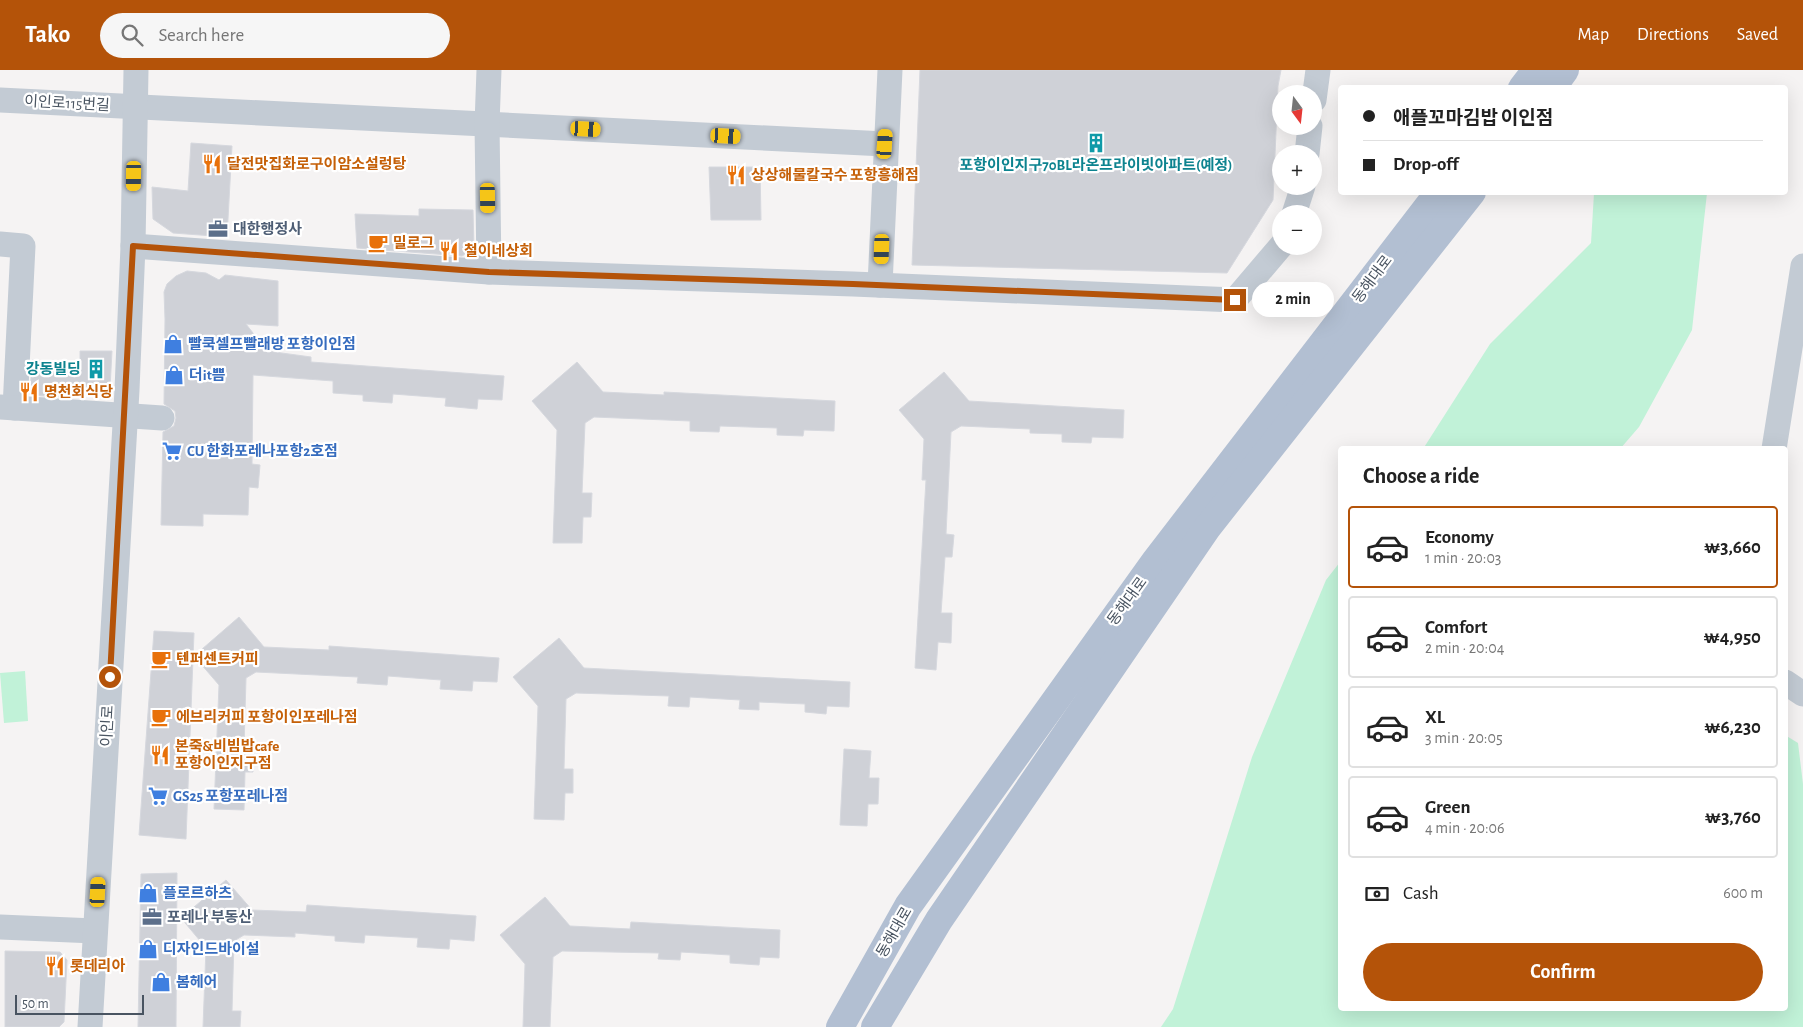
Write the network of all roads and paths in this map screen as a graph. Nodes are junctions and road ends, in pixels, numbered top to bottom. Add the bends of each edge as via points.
1 (136, 70) edge
2 (489, 70) edge
3 (890, 70) edge
4 (1318, 70) edge
5 (1536, 70) edge
6 (1565, 70) edge
7 (1316, 85) edge
8 (1524, 85) edge
9 (1554, 85) edge
10 (0, 100) edge
11 (135, 106) junction
12 (487, 124) junction
13 (885, 144) junction
14 (1437, 195) edge
15 (1470, 195) edge
16 (0, 244) edge
17 (133, 246) junction
18 (1273, 255) edge
19 (1803, 266) edge
20 (489, 272) junction
21 (880, 285) junction
22 (8, 408) edge
23 (125, 416) junction
24 (162, 418) dead end
25 (1774, 446) edge
26 (1788, 684) edge
27 (1803, 694) edge
28 (0, 927) edge
29 (95, 931) junction
30 (90, 1027) edge
31 (840, 1027) edge
32 (875, 1027) edge

1 - 11 street, 이인로
2 - 12 street
3 - 13 street
4 - 7 street
5 - 8 main road
6 - 9 main road
10 - 11 street, 이인로115번길
11 - 12 street, 이인로115번길
11 - 17 street, 이인로
12 - 13 street, 이인로115번길
12 - 20 street
13 - 21 street
14 - 31 main road, 동해대로 via 1156,560 919,890
15 - 32 main road via 1206,528 939,920
16 - 22 street via 23,244
17 - 20 street
17 - 23 street, 이인로
18 - 21 street via 1235,300
19 - 25 street
20 - 21 street
22 - 23 street
23 - 24 street
23 - 29 street, 이인로
26 - 27 street
28 - 29 street
29 - 30 street, 이인로

